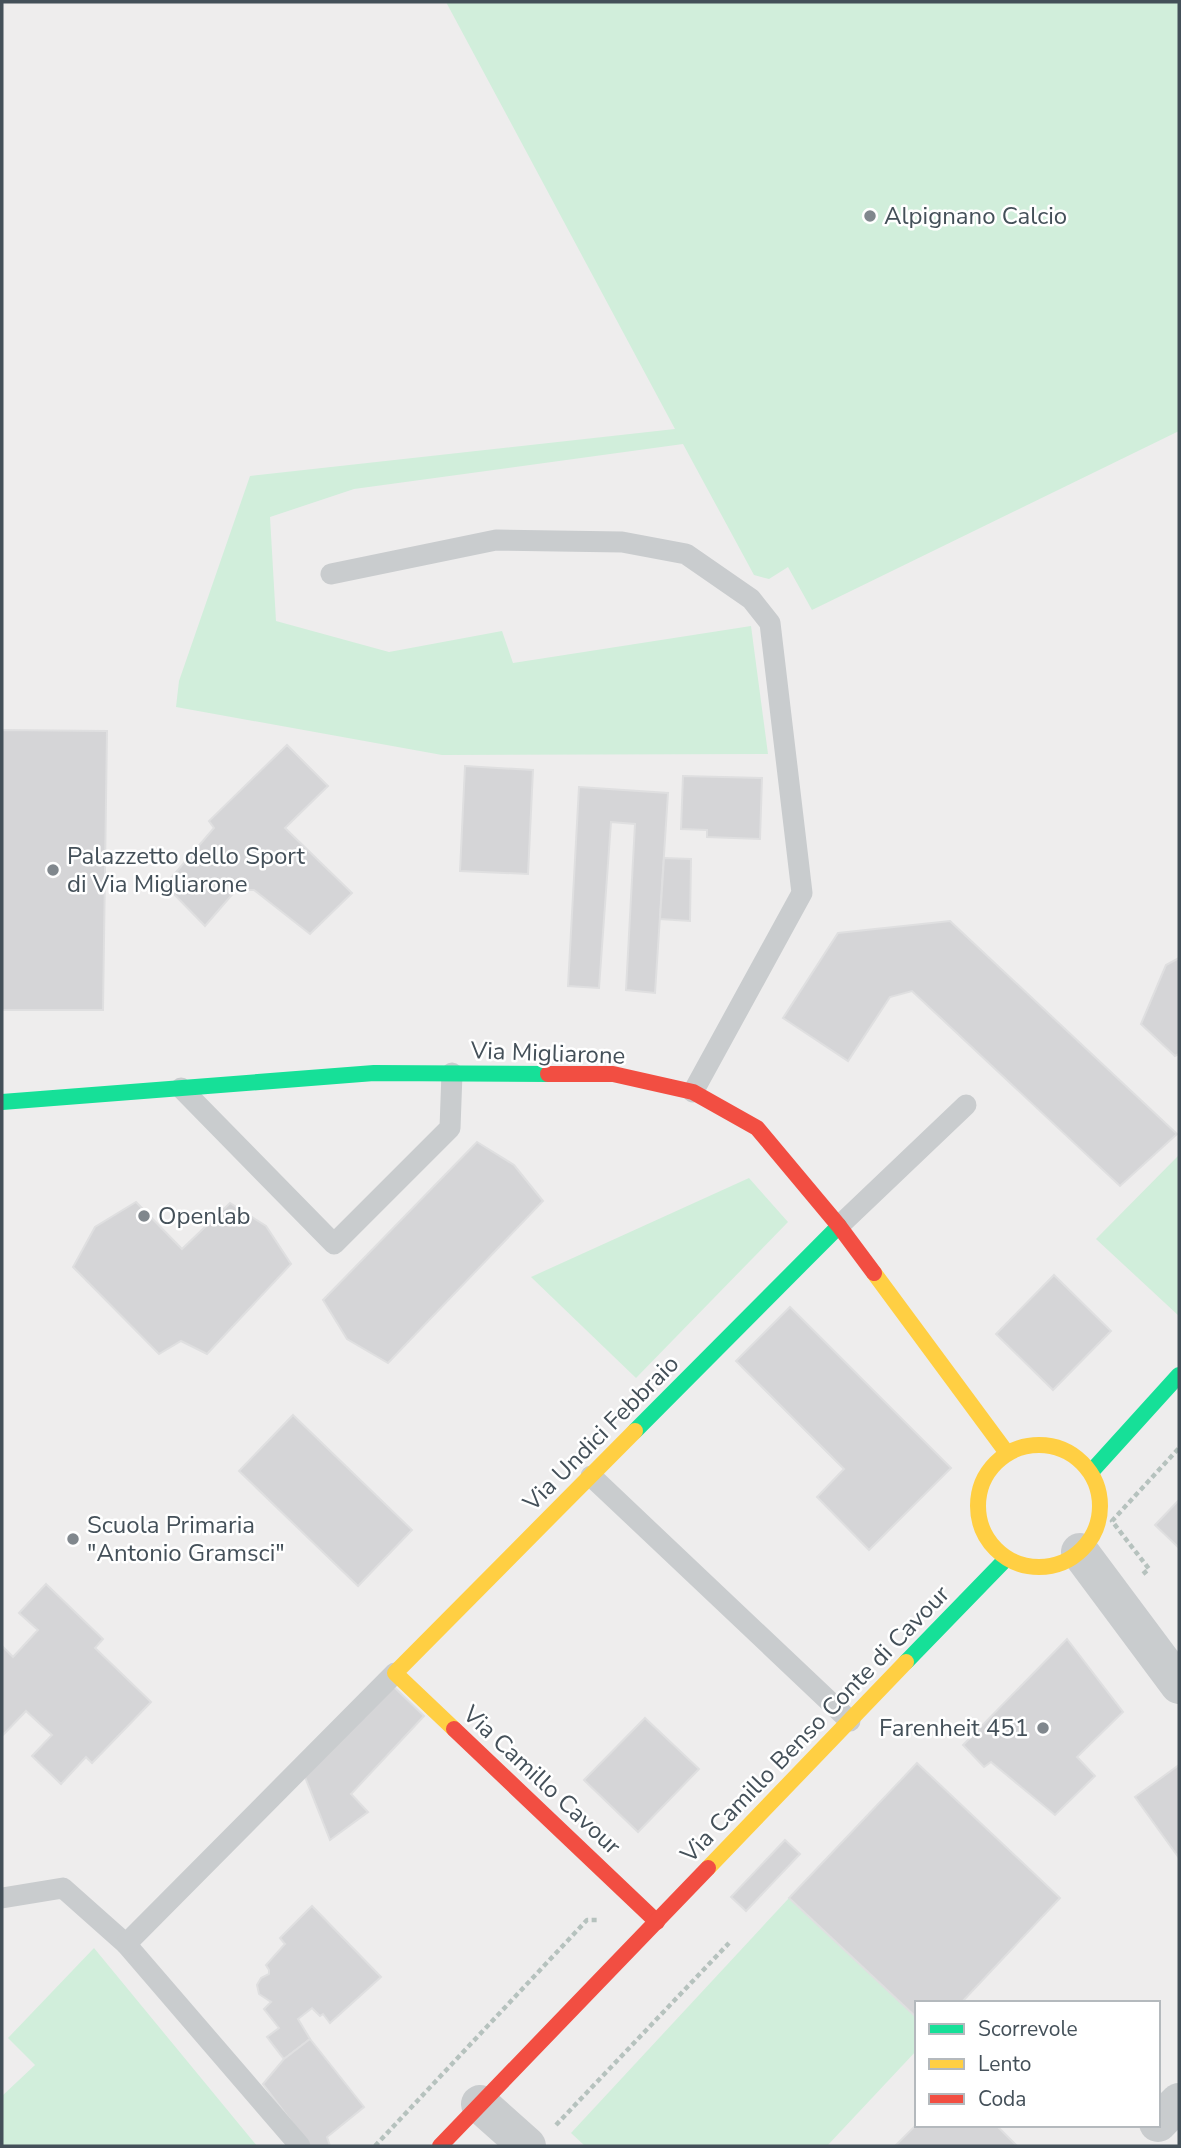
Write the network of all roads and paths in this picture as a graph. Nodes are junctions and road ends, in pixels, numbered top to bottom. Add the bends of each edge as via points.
1 (331, 574) dead end
2 (452, 1073) junction
3 (181, 1088) junction
4 (693, 1092) junction
5 (2, 1102) edge
6 (966, 1105) dead end
7 (839, 1226) junction
8 (1179, 1376) edge
9 (1179, 1448) edge
10 (1007, 1453) junction
11 (1091, 1472) junction
12 (591, 1476) junction
13 (1080, 1552) junction
14 (1006, 1559) junction
15 (1115, 1599) junction
16 (396, 1672) junction
17 (1179, 1685) edge
18 (850, 1721) junction
19 (2, 1898) edge
20 (657, 1922) junction
21 (729, 1943) dead end
22 (126, 1944) junction
23 (1179, 2102) edge
24 (480, 2104) junction
25 (1160, 2121) edge
26 (1154, 2127) edge
27 (540, 2137) edge
28 (300, 2146) edge
29 (375, 2146) edge
30 (440, 2146) edge
31 (1136, 2146) edge

1 - 4 lane via 496,540 622,542 686,554 751,599 770,622 802,893
2 - 3 street, Via Migliarone via 374,1073
2 - 3 lane via 450,1128 334,1244
2 - 4 street, Via Migliarone via 613,1074
3 - 5 street, Via Migliarone
4 - 7 street, Via Migliarone via 757,1128
6 - 7 lane
7 - 10 street, Via Migliarone
7 - 12 street, Via Undici Febbraio
8 - 11 street
9 - 15 path via 1112,1521 1149,1569
10 - 11 street via 1043,1444 1078,1458
10 - 14 street via 991,1467 977,1506 990,1545
11 - 13 street via 1101,1506 1099,1523
12 - 16 street, Via Undici Febbraio
12 - 18 lane
13 - 14 street via 1044,1568
13 - 15 street
14 - 18 street, Via Camillo Benso Conte di Cavour
15 - 17 street
16 - 20 street, Via Camillo Cavour
16 - 22 lane
18 - 20 street, Via Camillo Benso Conte di Cavour
19 - 22 lane via 62,1888
20 - 24 street, Via Camillo Benso Conte di Cavour
20 - 29 path via 587,1920
21 - 27 path
22 - 28 lane
23 - 25 street
24 - 27 street
24 - 30 street, Via Camillo Benso Conte di Cavour
26 - 31 street

